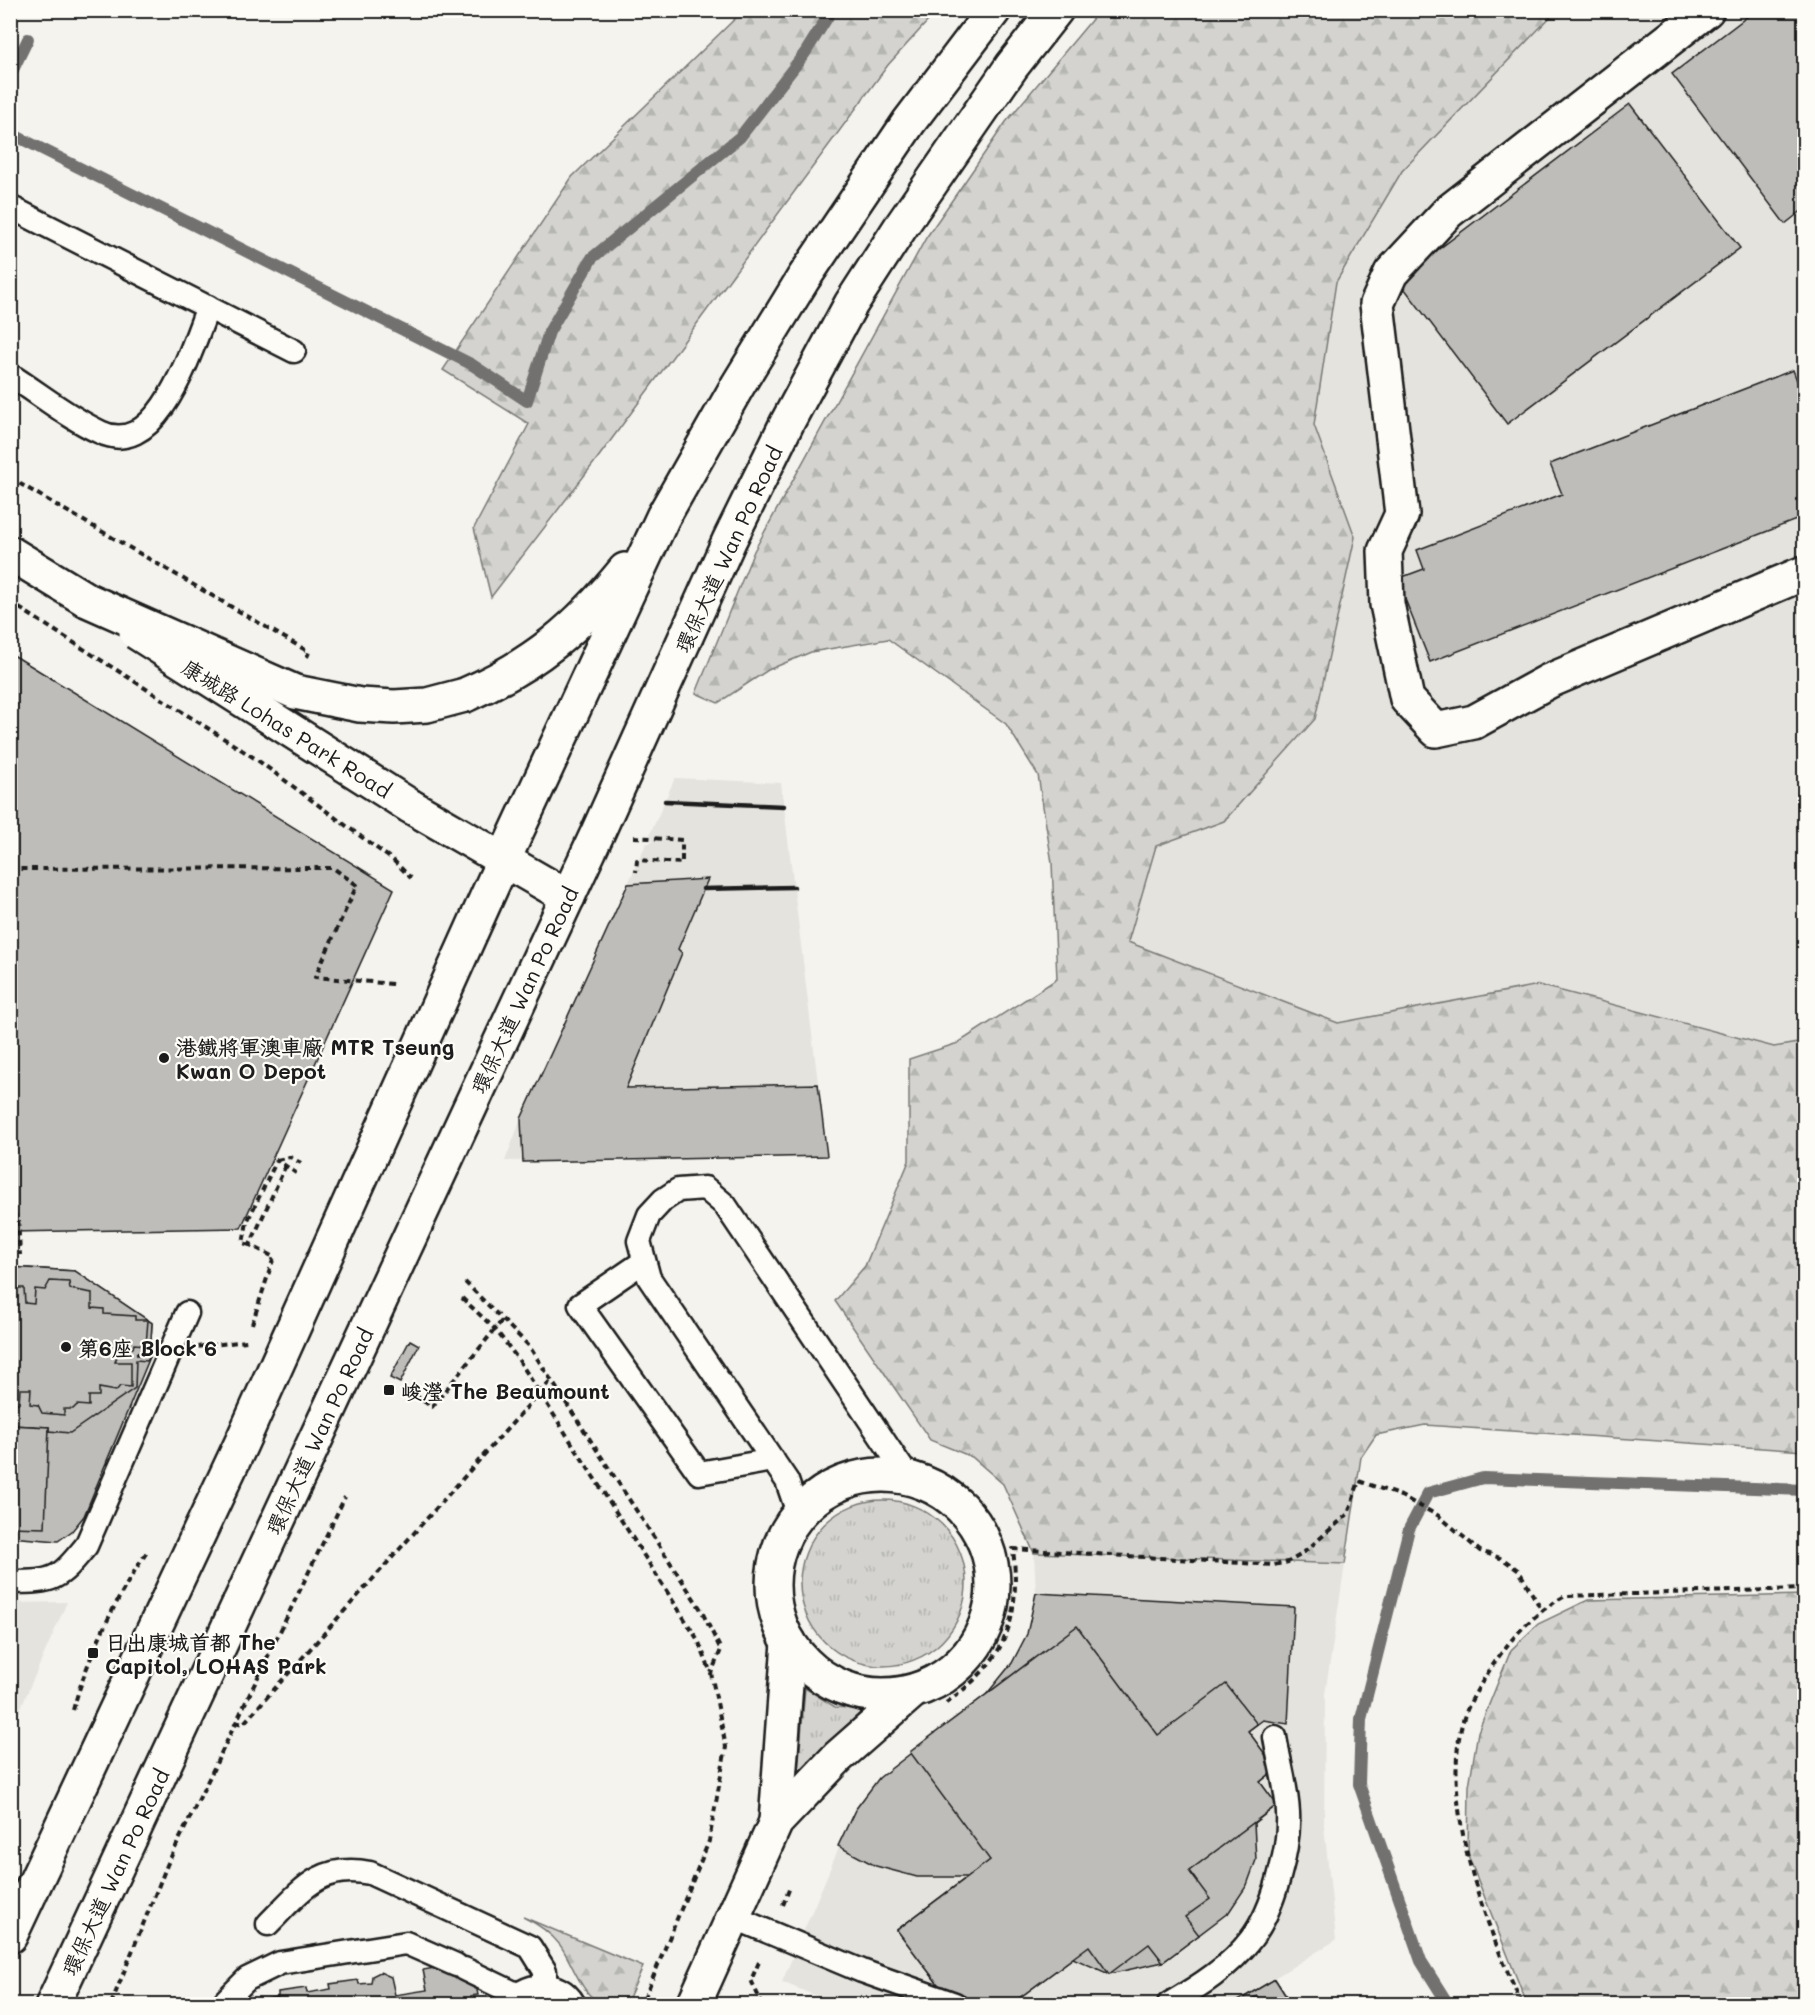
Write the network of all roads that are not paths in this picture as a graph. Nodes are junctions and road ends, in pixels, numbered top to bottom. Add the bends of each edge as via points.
1 (994, 10) edge
2 (1056, 10) edge
3 (1707, 10) edge
4 (10, 207) edge
5 (208, 307) junction
6 (294, 351) dead end
7 (10, 375) edge
8 (663, 517) junction
9 (10, 553) edge
10 (1804, 573) edge
11 (87, 600) junction
12 (503, 861) junction
13 (568, 897) junction
14 (643, 1263) junction
15 (187, 1313) dead end
16 (773, 1460) junction
17 (908, 1477) junction
18 (798, 1513) junction
19 (10, 1582) edge
20 (789, 1641) junction
21 (926, 1700) junction
22 (1275, 1737) dead end
23 (776, 1821) junction
24 (733, 1917) junction
25 (268, 1924) dead end
26 (10, 1936) edge
27 (545, 1985) junction
28 (512, 1999) edge
29 (226, 2000) dead end
30 (53, 2004) edge
31 (574, 2004) edge
32 (694, 2004) edge
33 (956, 2004) edge
34 (1169, 2004) edge

1 - 8 main road via 909,122 803,279
2 - 13 main road, 環保大道 Wan Po Road via 953,147 851,304 729,541
3 - 10 main road via 1448,212 1391,273 1377,304 1402,514 1385,551 1387,604 1407,699 1436,730 1474,722 1549,681
4 - 5 lane
5 - 6 lane
5 - 7 lane via 158,415 145,428 124,438 101,433
8 - 11 main road, bridge via 592,608 534,660 465,695 427,705 360,705 305,694
8 - 12 main road
9 - 11 main road, 康城路 Lohas Park Road
11 - 12 main road, 康城路 Lohas Park Road, bridge via 278,724
12 - 13 main road, 康城路 Lohas Park Road
12 - 26 main road via 241,1444
13 - 30 main road, 環保大道 Wan Po Road
14 - 16 lane via 649,1278
14 - 16 lane via 580,1305 699,1473
14 - 17 lane via 639,1241 649,1215 663,1200 678,1190 688,1189 705,1188 717,1195
15 - 19 lane via 86,1546 67,1568 45,1582
16 - 18 lane via 788,1481
17 - 18 main road via 878,1474 848,1480 821,1493
17 - 21 main road via 942,1491 969,1515 987,1547 994,1583 988,1619 971,1651
18 - 20 main road via 780,1543 773,1576 776,1610
20 - 21 main road via 812,1669 842,1687
20 - 23 main road
21 - 23 main road via 838,1757
22 - 34 lane via 1288,1814 1285,1854 1268,1906 1251,1939 1206,1982
23 - 24 main road
24 - 32 main road
24 - 33 lane via 862,1971
25 - 27 lane via 321,1876 341,1870 370,1873 530,1947 545,1971
27 - 28 lane via 530,1986
27 - 31 lane via 560,1990
28 - 29 lane via 460,1967 406,1943 280,1963 247,1979

